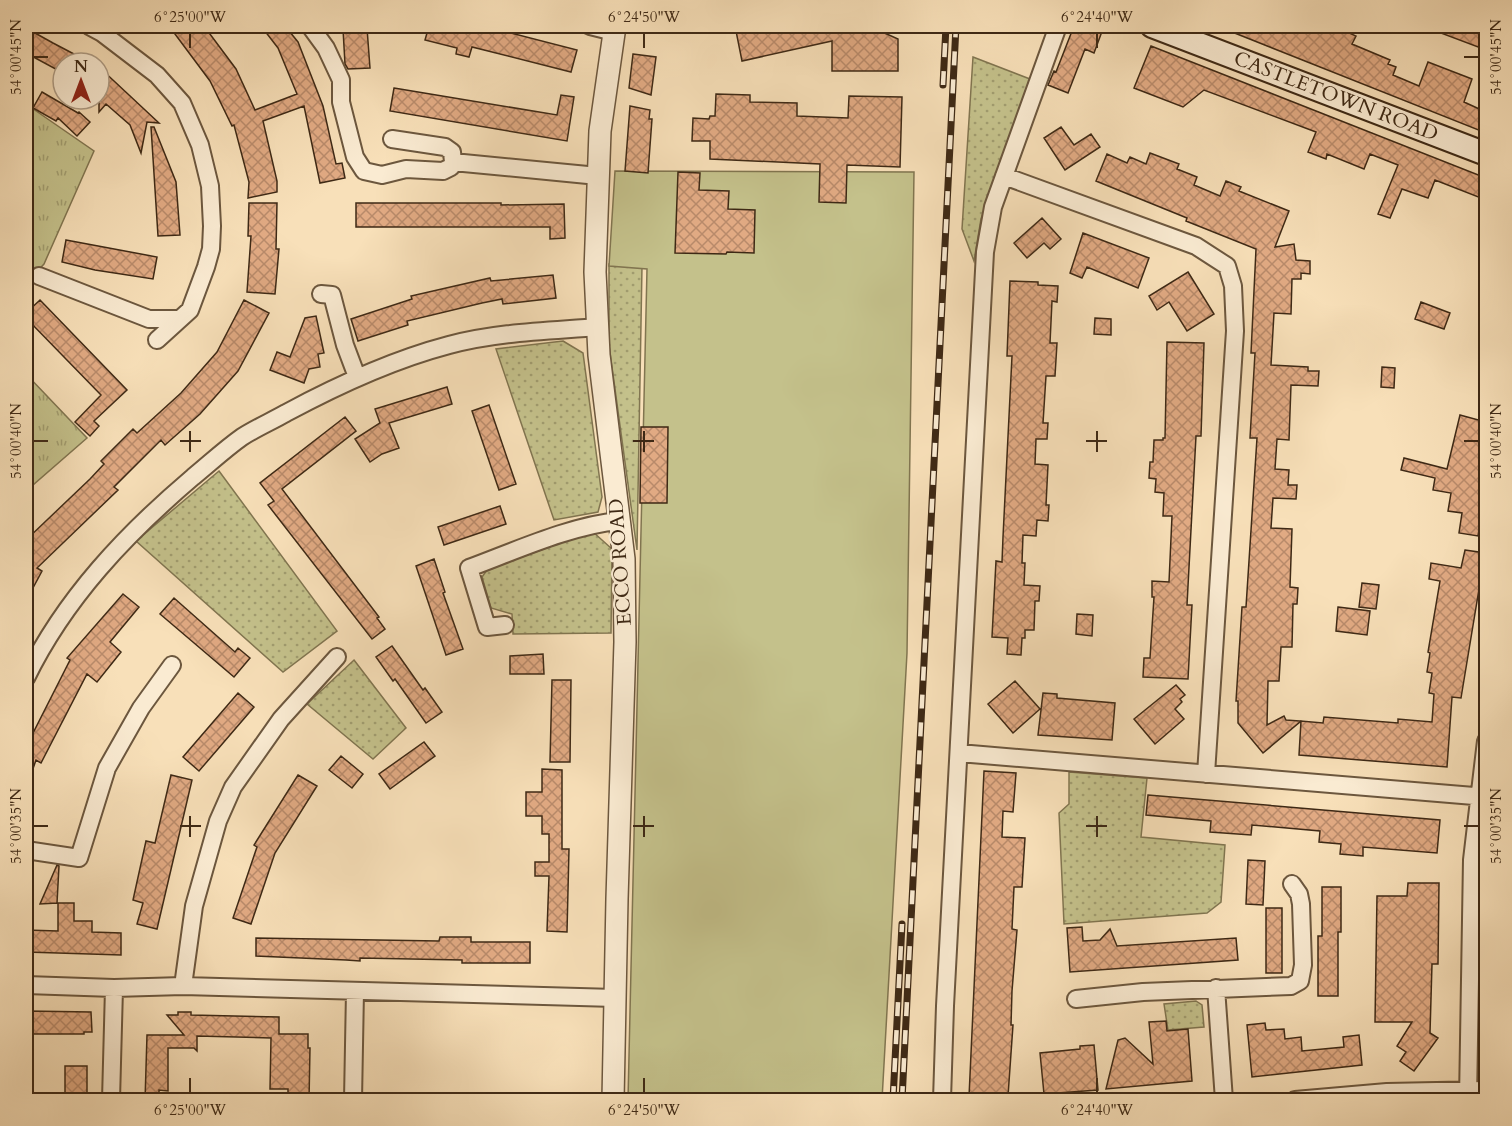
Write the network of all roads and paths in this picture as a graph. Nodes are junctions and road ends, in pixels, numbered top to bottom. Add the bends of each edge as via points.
1 (89, 26) edge
2 (310, 26) edge
3 (590, 26) edge
4 (1058, 26) edge
5 (1152, 26) edge
6 (614, 29) edge
7 (392, 139) dead end
8 (1486, 154) edge
9 (453, 162) junction
10 (598, 176) junction
11 (1004, 176) junction
12 (39, 276) dead end
13 (321, 294) dead end
14 (180, 319) junction
15 (598, 327) junction
16 (157, 339) dead end
17 (357, 377) junction
18 (620, 521) junction
19 (505, 625) dead end
20 (337, 657) dead end
21 (172, 665) dead end
22 (26, 678) edge
23 (1486, 741) edge
24 (959, 753) junction
25 (1206, 774) junction
26 (1483, 797) edge
27 (26, 850) edge
28 (1292, 884) dead end
29 (26, 985) edge
30 (183, 986) junction
31 (114, 988) junction
32 (1216, 988) junction
33 (355, 991) junction
34 (615, 998) junction
35 (1076, 999) dead end
36 (1486, 1090) edge
37 (1468, 1095) edge
38 (111, 1101) edge
39 (353, 1101) edge
40 (613, 1101) edge
41 (942, 1101) edge
42 (1224, 1101) edge
43 (1295, 1101) edge

1 - 14 street via 157,75 182,103 200,145 210,186 210,249 190,310
2 - 9 street via 326,48 340,80 341,102 355,158 364,171 382,175 405,169 443,171
3 - 6 street
4 - 11 street
5 - 8 main road, CASTLETOWN ROAD
6 - 10 street, ECCO ROAD
7 - 9 street via 445,147 452,152
9 - 10 street
10 - 15 street, ECCO ROAD
11 - 24 street via 993,207 985,252
11 - 25 street via 1196,246 1227,266 1233,286 1235,331
12 - 14 street via 150,319
13 - 17 street via 332,295
14 - 16 street
15 - 17 street via 450,344
15 - 18 street, ECCO ROAD
17 - 22 street via 242,437 160,505 70,603
18 - 19 street via 557,537 469,567 487,627
18 - 34 street, ECCO ROAD via 626,642
20 - 30 street via 281,719 225,804 194,906
21 - 27 street via 141,708 107,768 79,858
23 - 26 street
24 - 25 street
24 - 41 street
25 - 26 street
26 - 37 street via 1472,860
28 - 32 street via 1301,904 1300,981 1291,986
29 - 31 street
30 - 31 street
30 - 33 street
31 - 38 street
32 - 35 street
32 - 42 street
33 - 34 street
33 - 39 street
34 - 40 street, ECCO ROAD
36 - 37 street
37 - 43 street via 1387,1092

